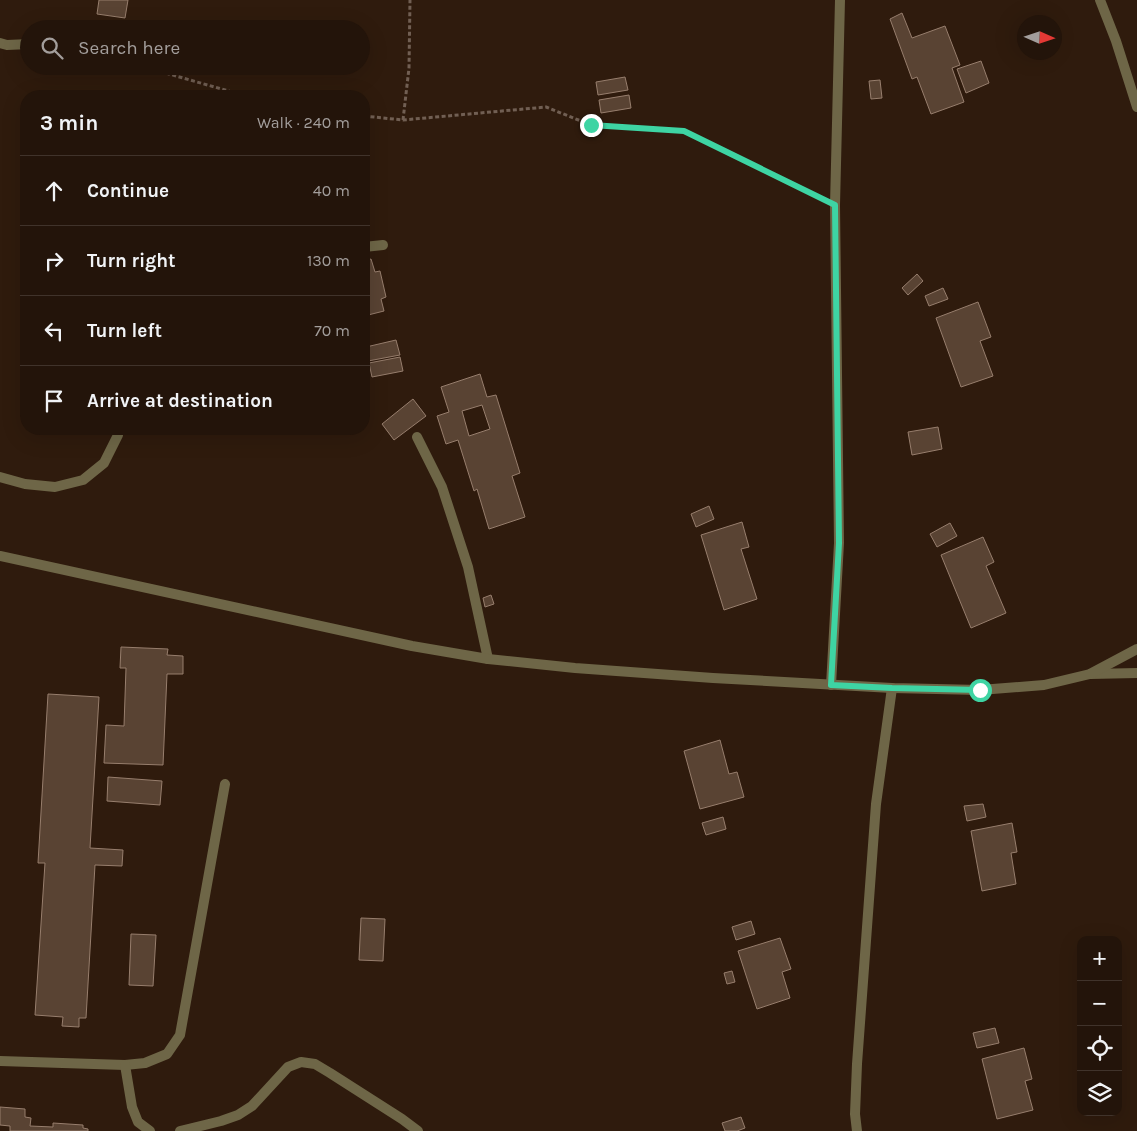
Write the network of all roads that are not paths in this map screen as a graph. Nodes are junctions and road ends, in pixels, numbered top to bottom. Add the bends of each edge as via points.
1 (840, 0) edge
2 (1100, 0) edge
3 (0, 43) edge
4 (20, 44) edge
5 (1137, 106) edge
6 (383, 245) dead end
7 (370, 246) edge
8 (118, 435) edge
9 (417, 437) dead end
10 (0, 477) edge
11 (0, 556) edge
12 (1137, 649) edge
13 (488, 659) junction
14 (1137, 673) edge
15 (1090, 674) junction
16 (831, 685) junction
17 (892, 688) junction
18 (225, 784) dead end
19 (0, 1061) edge
20 (125, 1065) junction
21 (150, 1131) edge
22 (180, 1131) edge
23 (418, 1131) edge
24 (857, 1131) edge

1 - 16 street via 835,205 839,543
2 - 5 street
3 - 4 street
6 - 7 street
8 - 10 street via 104,463 83,480 55,487 24,484
9 - 13 street via 442,487 468,567
11 - 13 street via 412,646
12 - 15 street
13 - 16 street via 648,674
14 - 15 street
15 - 17 street via 1044,685 980,690
16 - 17 street
17 - 24 street via 876,804 856,1064
18 - 20 street via 180,1034 166,1054 145,1063
19 - 20 street
20 - 21 street via 132,1107 138,1122
22 - 23 street via 238,1115 252,1106 288,1067 302,1062 315,1064

